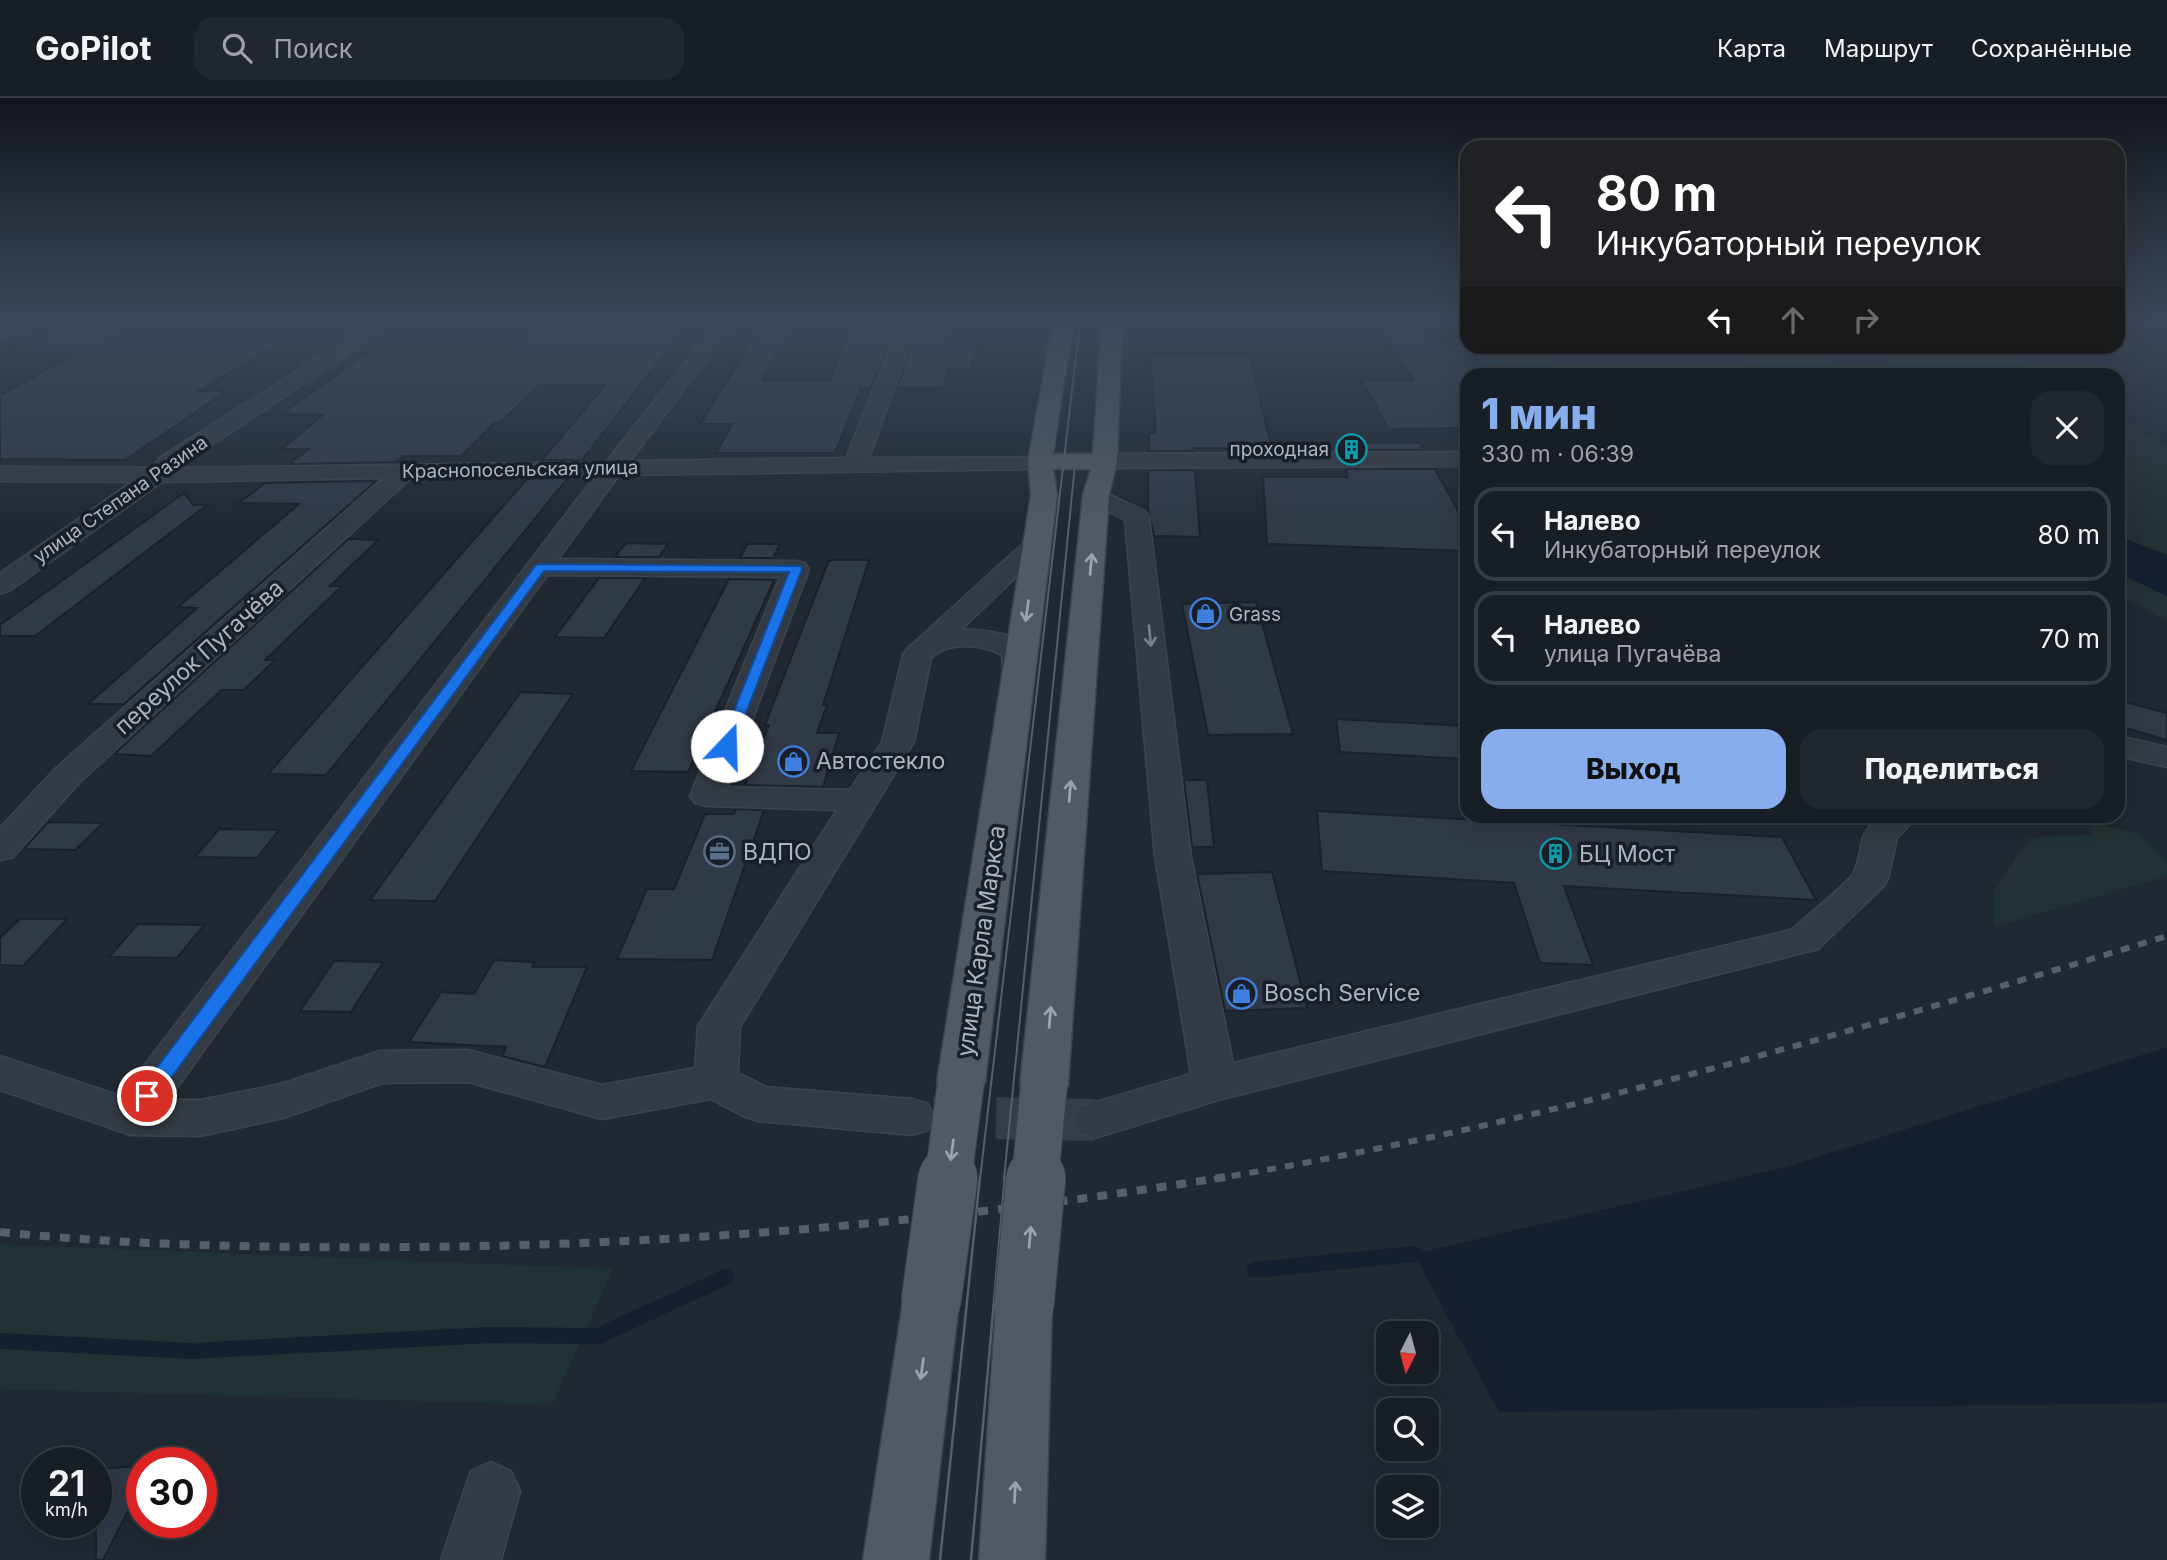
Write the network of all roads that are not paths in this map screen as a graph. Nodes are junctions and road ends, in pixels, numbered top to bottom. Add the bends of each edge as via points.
1 (281, 390) edge
2 (673, 390) edge
3 (883, 390) edge
4 (1052, 390) edge
5 (1107, 390) edge
6 (1460, 459) edge
7 (1041, 463) junction
8 (855, 465) junction
9 (613, 468) junction
10 (405, 471) junction
11 (0, 474) edge
12 (157, 475) junction
13 (1101, 478) junction
14 (1037, 544) junction
15 (540, 567) junction
16 (0, 585) edge
17 (930, 643) junction
18 (1018, 672) junction
19 (2125, 748) edge
20 (2167, 757) edge
21 (860, 801) junction
22 (1893, 823) edge
23 (0, 849) edge
24 (0, 1073) edge
25 (716, 1081) junction
26 (1215, 1084) junction
27 (131, 1117) junction
28 (912, 1117) tunnel mouth
29 (1094, 1120) tunnel mouth
30 (491, 1491) dead end
31 (471, 1560) edge
32 (897, 1560) edge
33 (1012, 1560) edge

1 - 12 street, улица Степана Разина via 169,462
2 - 9 street
3 - 8 street
4 - 7 main road, улица Карла Маркса
5 - 13 main road
6 - 13 street
7 - 8 street, Краснопосельская улица
7 - 13 main road
7 - 14 main road, улица Карла Маркса via 1044,495
8 - 9 street, Краснопосельская улица
9 - 10 street, Краснопосельская улица
9 - 15 street
10 - 12 street, Краснопосельская улица
10 - 23 street, переулок Пугачёва via 67,776
11 - 12 street, Краснопосельская улица
12 - 16 street, улица Степана Разина
13 -> 26 street via 1137,517 1173,858
33 -> 13 main road, bridge via 1024,1305
14 - 17 street
14 -> 18 main road, улица Карла Маркса
15 - 21 street via 796,569 707,796
15 - 27 street
17 - 18 street via 981,637 1001,642 1016,651
17 - 21 street via 917,655 898,742
18 -> 32 main road, улица Карла Маркса, bridge
19 - 20 street
21 - 25 street via 719,1026
22 - 26 street via 1880,835 1871,879 1804,940
24 - 27 street
25 - 27 street via 602,1102 468,1066 380,1067 283,1101 200,1118
25 - 28 street via 759,1104
26 - 29 street
30 - 31 street

